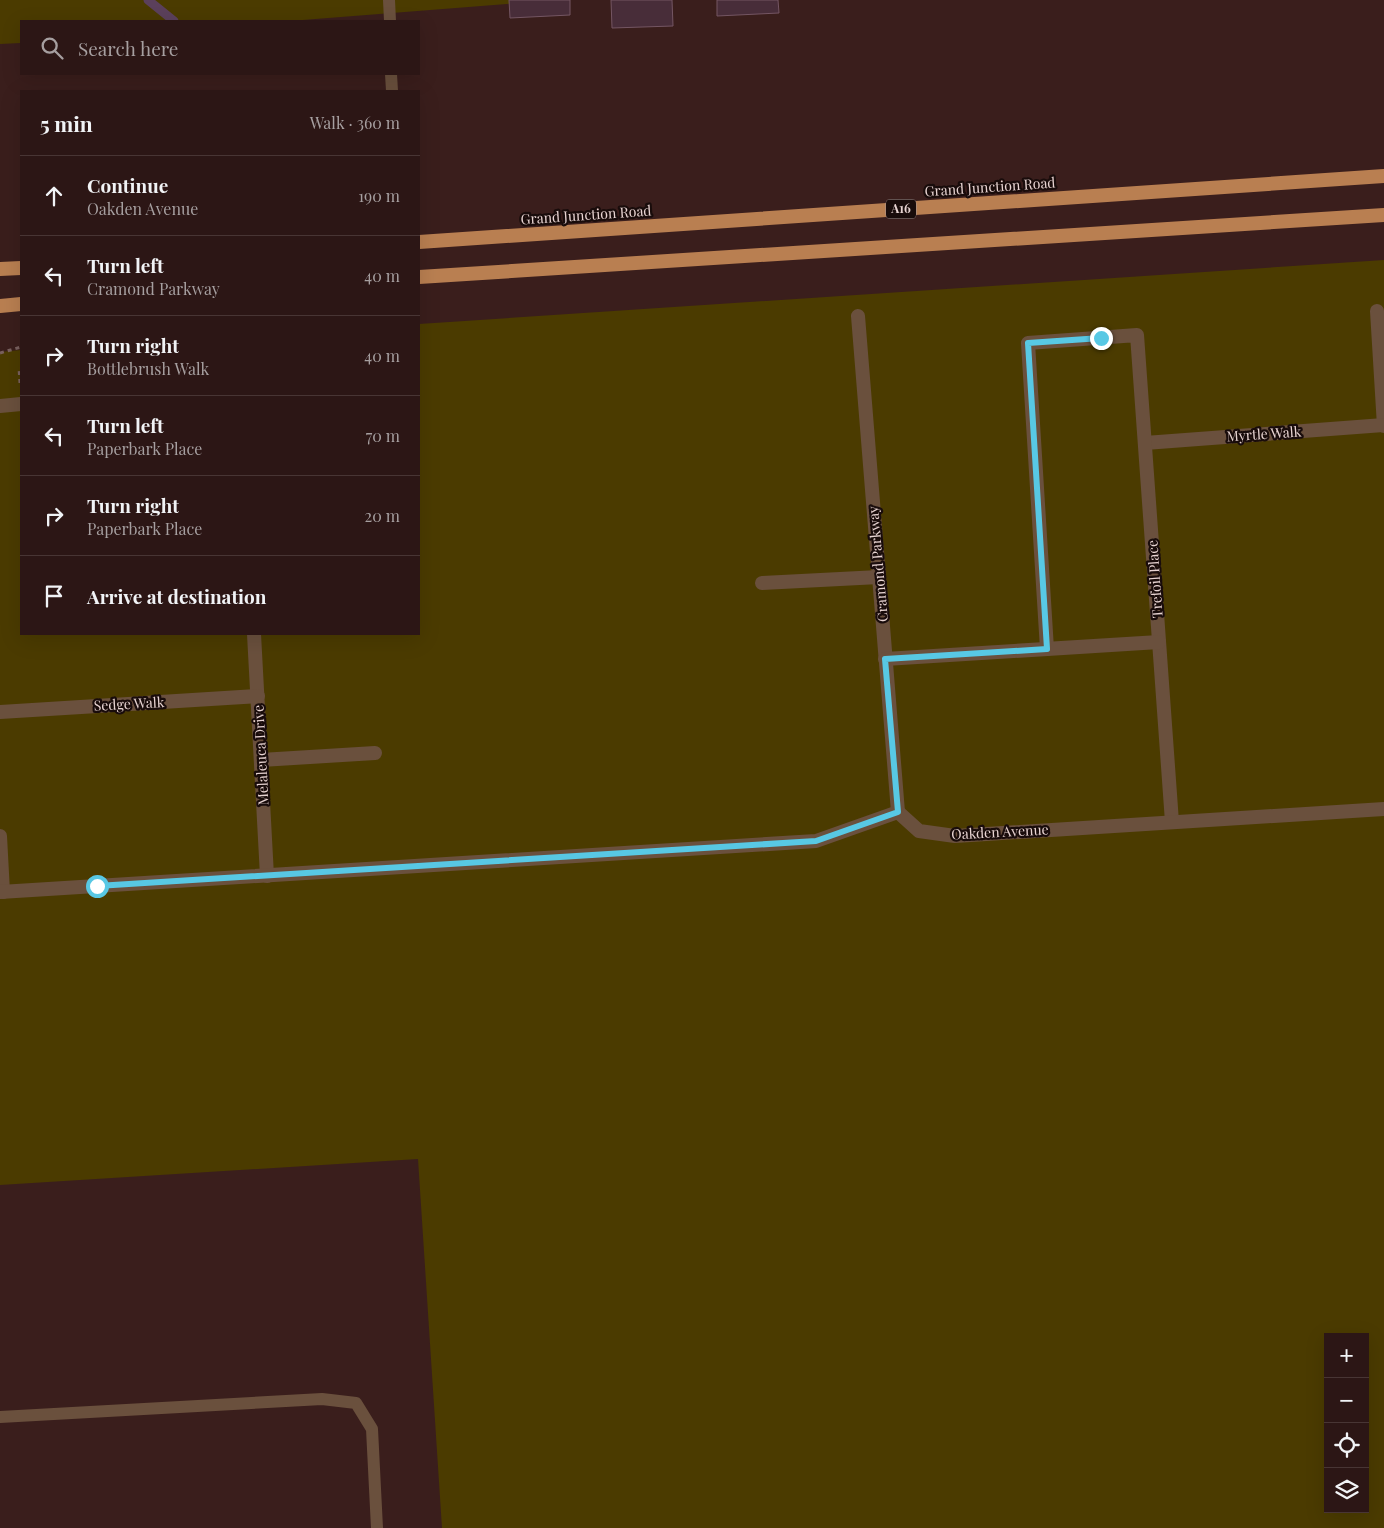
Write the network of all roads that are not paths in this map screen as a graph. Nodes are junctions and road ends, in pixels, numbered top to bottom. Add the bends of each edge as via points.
1 (389, 0) edge
2 (390, 20) edge
3 (391, 75) edge
4 (392, 90) edge
5 (1384, 176) edge
6 (1384, 215) edge
7 (420, 242) edge
8 (20, 268) edge
9 (0, 269) edge
10 (420, 278) edge
11 (20, 304) edge
12 (0, 306) edge
13 (1377, 311) dead end
14 (858, 316) dead end
15 (20, 404) edge
16 (0, 406) edge
17 (1384, 425) edge
18 (1145, 443) junction
19 (879, 577) junction
20 (762, 583) dead end
21 (254, 635) edge
22 (1159, 642) junction
23 (1047, 649) junction
24 (885, 659) junction
25 (258, 696) junction
26 (0, 712) edge
27 (375, 753) dead end
28 (261, 760) junction
29 (1384, 809) edge
30 (898, 812) junction
31 (1172, 822) junction
32 (0, 836) edge
33 (267, 876) junction
34 (1, 892) edge
35 (0, 1417) edge
36 (377, 1528) edge

1 - 2 lane
3 - 4 lane
5 - 7 highway, Grand Junction Road / A16
6 - 10 highway
8 - 9 highway
11 - 12 highway
13 - 17 street
14 - 19 street, Cramond Parkway
15 - 16 street
17 - 18 street, Myrtle Walk
18 - 22 street, Trefoil Place
18 - 23 street, Trefoil Place via 1137,335 1028,343
19 - 20 street
19 - 24 street, Cramond Parkway
21 - 25 street, Melaleuca Drive
22 - 23 street
22 - 31 street, Trefoil Place
23 - 24 street
24 - 30 street, Cramond Parkway
25 - 26 street, Sedge Walk
25 - 28 street, Melaleuca Drive
27 - 28 street
28 - 33 street, Melaleuca Drive
29 - 31 street, Oakden Avenue
30 - 31 street, Oakden Avenue via 919,831 955,836
30 - 33 street via 816,841
32 - 34 street
33 - 34 street
35 - 36 lane via 322,1399 356,1403 372,1428

